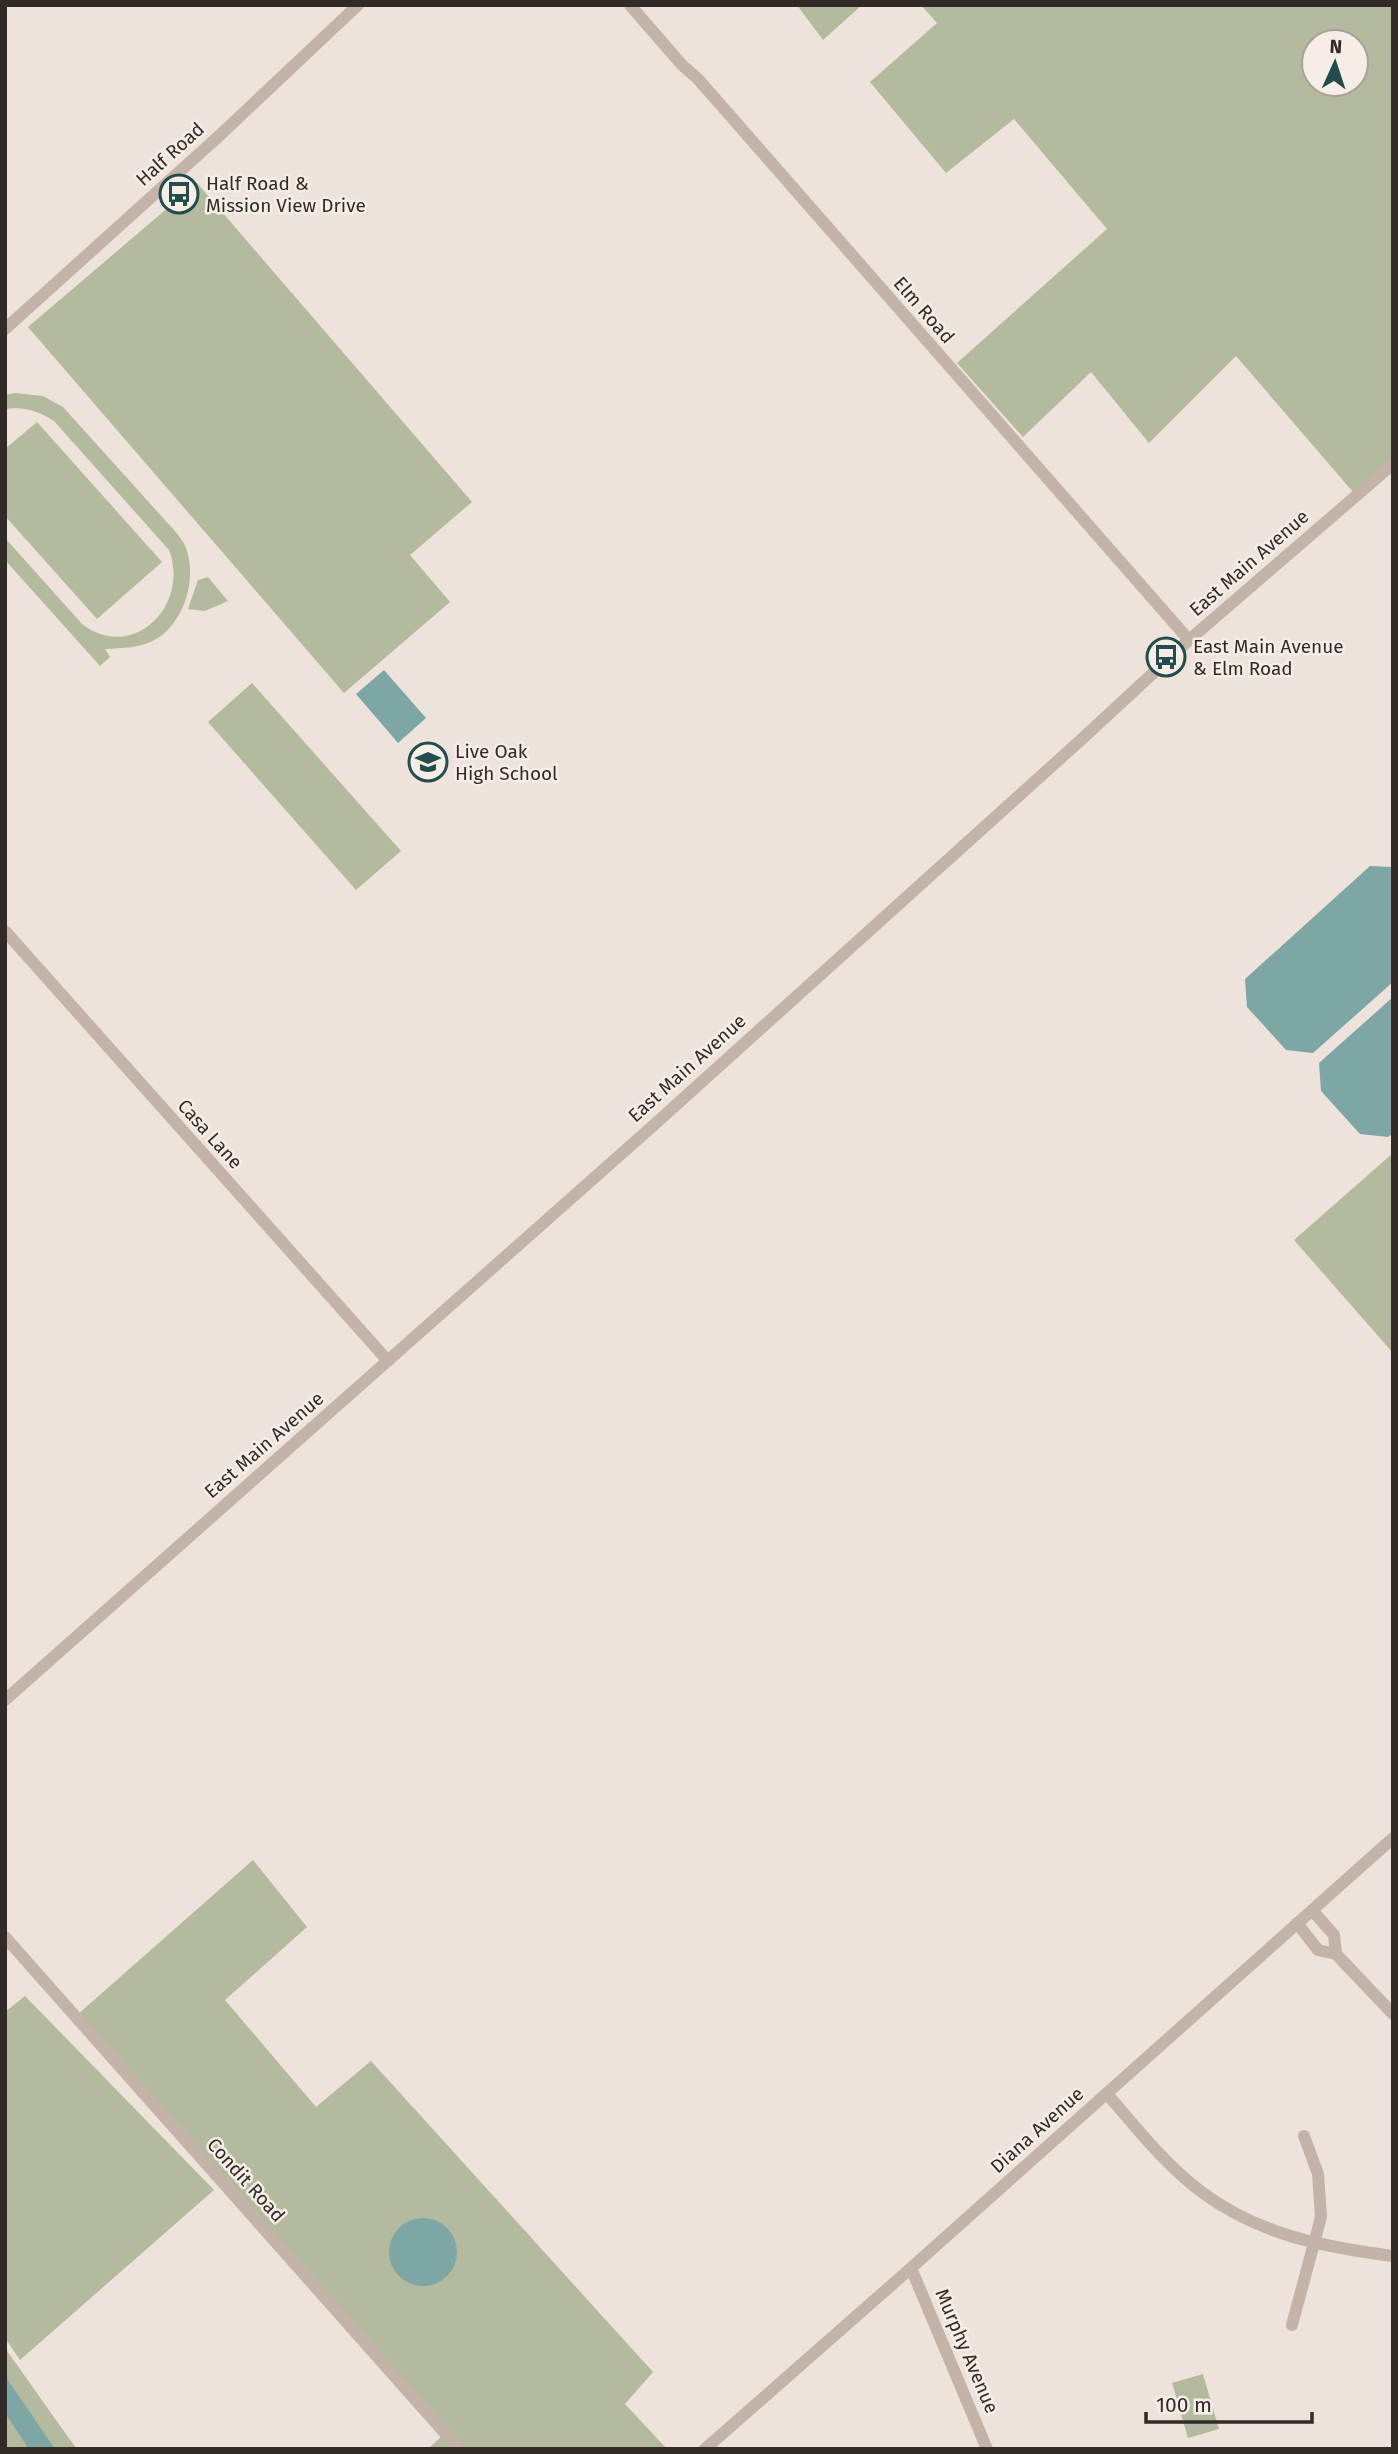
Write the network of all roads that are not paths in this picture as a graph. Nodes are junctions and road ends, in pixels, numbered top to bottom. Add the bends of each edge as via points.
1 (358, 5) edge
2 (630, 5) edge
3 (5, 328) edge
4 (1393, 464) edge
5 (1189, 640) junction
6 (5, 931) edge
7 (388, 1361) junction
8 (5, 1700) edge
9 (1393, 1838) edge
10 (1312, 1910) junction
11 (1297, 1923) junction
12 (5, 1937) edge
13 (1336, 1954) junction
14 (1393, 2014) edge
15 (1107, 2094) junction
16 (1304, 2136) dead end
17 (1315, 2244) junction
18 (1393, 2256) edge
19 (911, 2268) junction
20 (1292, 2325) dead end
21 (458, 2449) edge
22 (705, 2449) edge
23 (987, 2449) edge

1 - 3 street, Half Road
2 - 5 street, Elm Road
4 - 5 street, East Main Avenue
5 - 7 street, East Main Avenue
6 - 7 street, Casa Lane
7 - 8 street, East Main Avenue
9 - 10 street, Diana Avenue
10 - 11 street, Diana Avenue
10 - 13 street via 1334,1935
11 - 13 street via 1318,1951
11 - 15 street, Diana Avenue
12 - 21 street, Condit Road
13 - 14 street
15 - 17 street via 1158,2152 1202,2192 1241,2217
15 - 19 street, Diana Avenue
16 - 17 street via 1321,2194
17 - 18 street
17 - 20 street
19 - 22 street, Diana Avenue
19 - 23 street, Murphy Avenue

